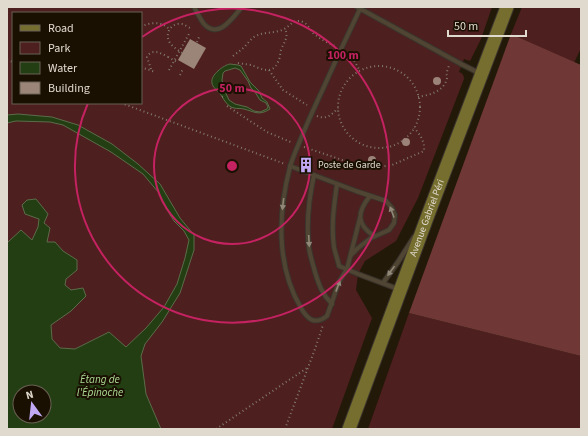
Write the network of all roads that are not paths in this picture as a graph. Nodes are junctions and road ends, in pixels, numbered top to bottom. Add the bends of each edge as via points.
1 (194, 7) edge
2 (242, 7) edge
3 (507, 7) edge
4 (358, 8) edge
5 (482, 74) junction
6 (290, 166) junction
7 (314, 175) junction
8 (337, 184) junction
9 (370, 196) junction
10 (428, 215) junction
11 (360, 218) junction
12 (374, 236) junction
13 (351, 256) junction
14 (347, 269) junction
15 (383, 283) junction
16 (400, 290) junction
17 (332, 304) junction
18 (349, 429) edge

1 - 2 lane via 204,23 218,30
3 - 5 main road, Avenue Gabriel Péri
4 - 5 lane
4 - 6 lane
5 - 10 main road, Avenue Gabriel Péri
6 - 7 lane
6 -> 17 lane via 281,234 282,251 292,291 305,315 313,321 327,316
7 - 8 lane
7 -> 17 lane via 308,214 309,248 319,286
8 - 9 lane
8 - 14 lane via 333,218 334,249 339,266
9 - 11 lane via 364,203
12 -> 9 lane via 389,230 394,223 394,215 386,202
10 -> 15 lane
10 - 16 main road, Avenue Gabriel Péri
11 - 12 lane via 367,232
11 - 13 lane
12 - 13 lane
13 - 14 lane
14 - 15 lane
17 -> 14 lane via 339,282
15 - 16 lane
16 - 18 main road, Avenue Gabriel Péri

